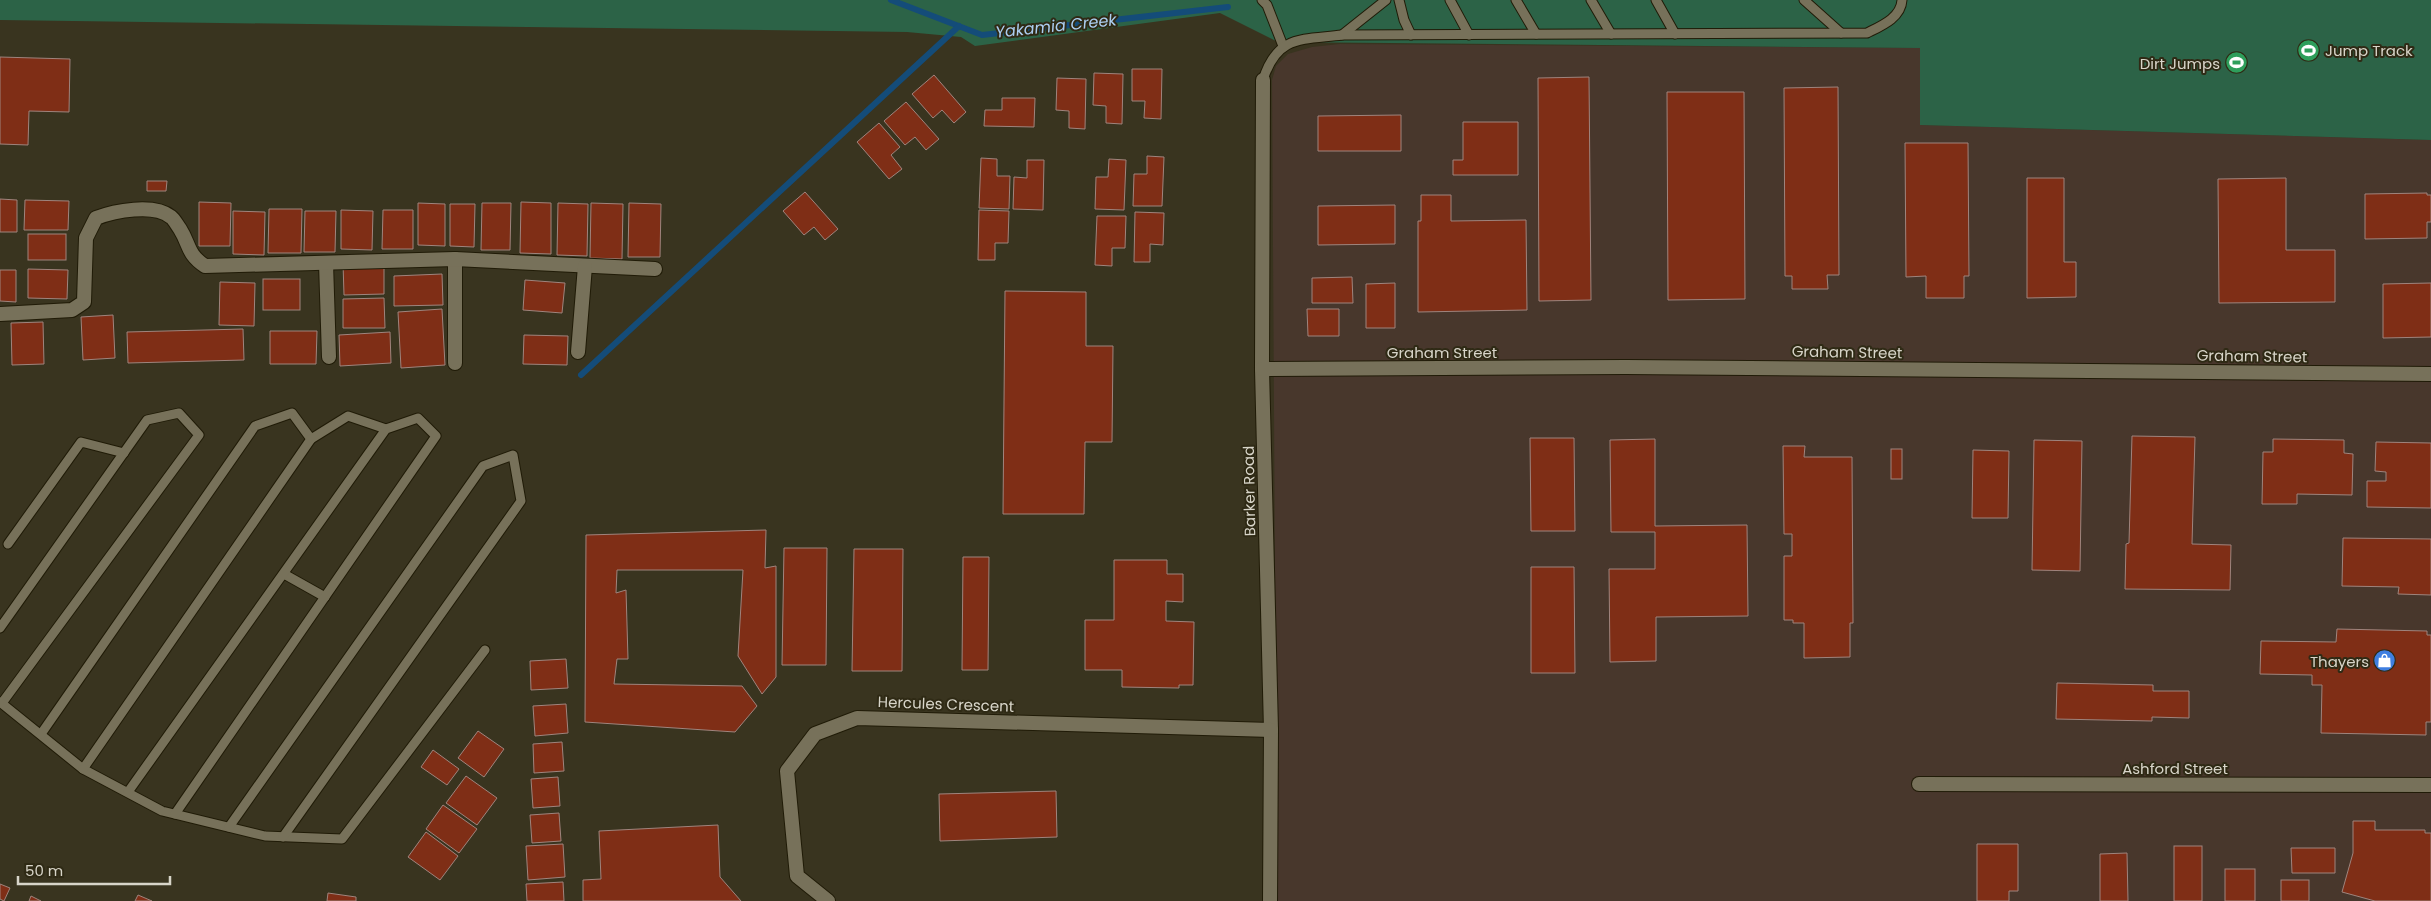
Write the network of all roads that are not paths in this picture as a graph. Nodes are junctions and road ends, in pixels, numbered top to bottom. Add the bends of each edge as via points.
1 (1262, 0) edge
2 (1386, 0) edge
3 (1399, 0) edge
4 (1450, 0) edge
5 (1516, 0) edge
6 (1591, 0) edge
7 (1656, 0) edge
8 (1804, 0) edge
9 (1901, 1) edge
10 (1841, 33) junction
11 (1536, 34) junction
12 (1610, 34) junction
13 (1675, 34) junction
14 (1411, 35) junction
15 (1469, 35) junction
16 (1342, 36) junction
17 (1282, 46) junction
18 (1263, 80) joint
19 (455, 259) junction
20 (326, 263) junction
21 (584, 266) junction
22 (655, 270) dead end
23 (0, 314) edge
24 (578, 352) dead end
25 (330, 357) dead end
26 (455, 363) dead end
27 (1262, 369) junction
28 (2431, 374) edge
29 (386, 429) junction
30 (311, 439) junction
31 (124, 453) junction
32 (8, 544) dead end
33 (284, 574) junction
34 (325, 597) junction
35 (0, 628) edge
36 (485, 650) dead end
37 (1, 703) edge
38 (1271, 730) junction
39 (40, 734) junction
40 (83, 768) junction
41 (1919, 784) dead end
42 (2431, 785) edge
43 (128, 792) junction
44 (175, 814) junction
45 (229, 827) junction
46 (283, 837) junction
47 (828, 901) edge
48 (1270, 901) edge

1 - 17 lane via 1267,5
2 - 16 lane
3 - 14 lane
4 - 15 lane
5 - 11 lane
6 - 12 lane
7 - 13 lane
8 - 10 lane
9 - 10 lane via 1890,22 1867,33
10 - 13 lane
11 - 12 lane
11 - 15 lane
12 - 13 lane
14 - 15 lane
14 - 16 lane
16 - 17 lane
17 - 18 lane via 1268,62
18 - 27 street, Barker Road
19 - 20 street
19 - 21 street
19 - 26 street
20 - 23 street via 205,266 193,258 170,216 150,210 116,210 96,218 86,238 84,302 72,310
20 - 25 street
21 - 22 street
21 - 24 street
27 - 28 street, Graham Street via 1645,367
27 - 38 street, Barker Road
29 - 30 lane via 348,416
29 - 33 lane
29 - 34 lane via 418,418 436,436
30 - 39 lane via 292,413 256,426
30 - 40 lane
31 - 32 lane via 81,442
31 - 35 lane
31 - 37 lane via 147,420 179,413 199,435
33 - 34 lane
33 - 43 lane
34 - 44 lane
36 - 46 lane via 342,839
37 - 39 lane
38 - 47 street, Hercules Crescent via 857,718 840,724 815,734 787,771 797,876
38 - 48 street, Barker Road
39 - 40 lane
40 - 43 lane
41 - 42 street, Ashford Street
43 - 44 lane via 162,811
44 - 45 lane
45 - 46 lane
45 - 46 lane via 483,466 512,455 521,501

